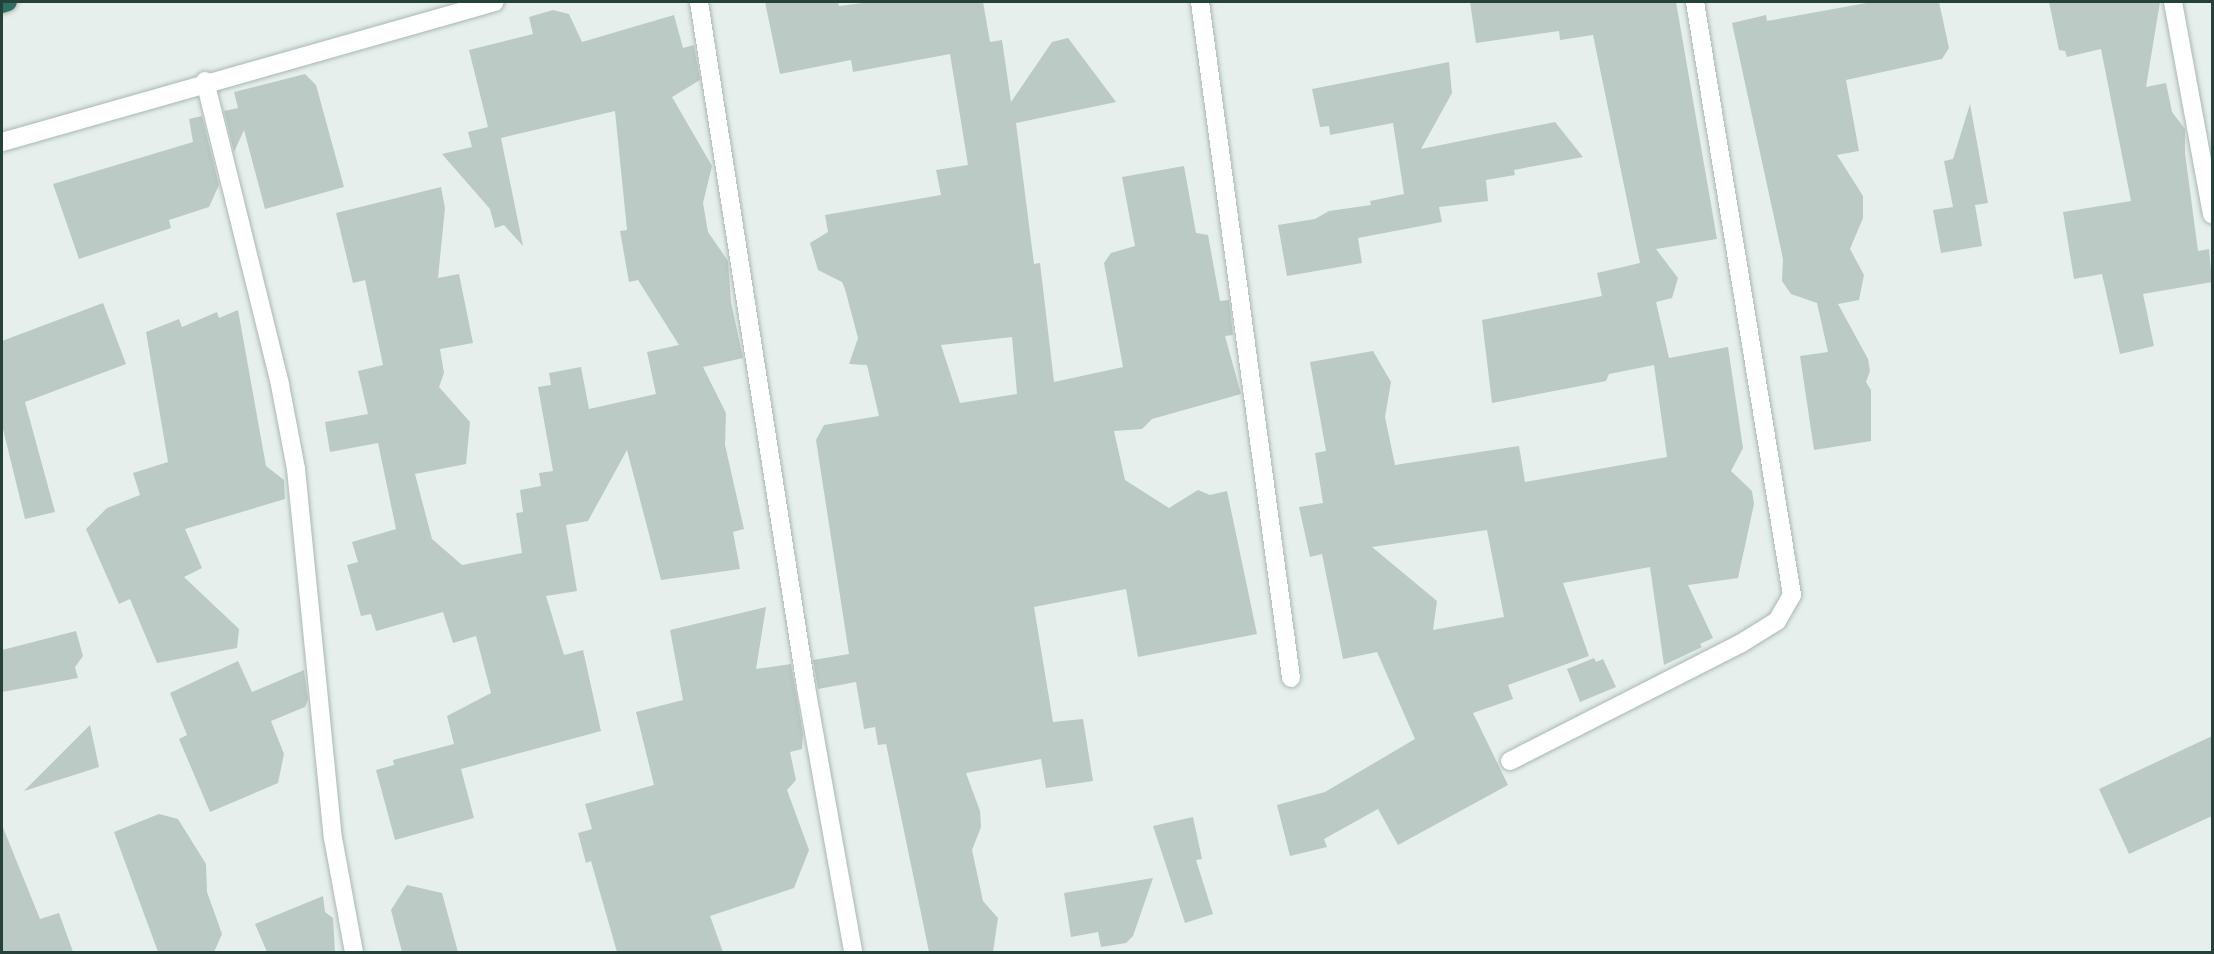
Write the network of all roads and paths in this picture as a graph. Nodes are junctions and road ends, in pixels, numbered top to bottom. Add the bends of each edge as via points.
1 (8, 2) edge
2 (495, 2) edge
3 (699, 2) edge
4 (1200, 2) edge
5 (1695, 2) edge
6 (2173, 2) edge
7 (2, 4) edge
8 (205, 81) junction
9 (2, 142) edge
10 (2212, 214) edge
11 (1291, 678) dead end
12 (1510, 761) dead end
13 (354, 952) edge
14 (853, 952) edge

1 - 7 highway
2 - 8 street
3 - 14 street via 806,687
4 - 11 street
5 - 12 street via 1792,595 1778,621 1768,627
6 - 10 street
8 - 9 street
8 - 13 street via 280,385 296,469 333,838

